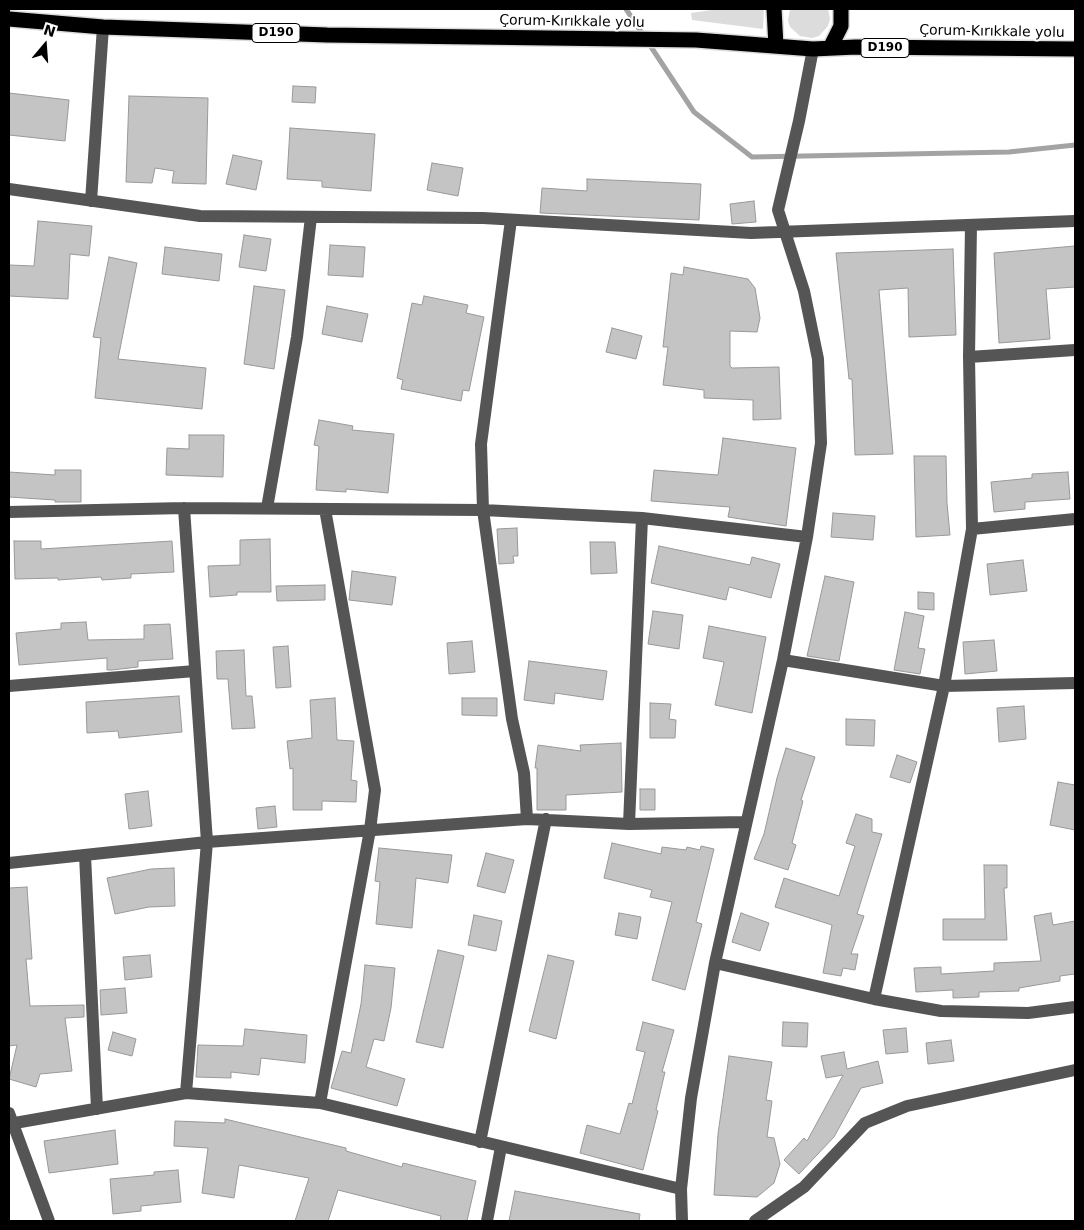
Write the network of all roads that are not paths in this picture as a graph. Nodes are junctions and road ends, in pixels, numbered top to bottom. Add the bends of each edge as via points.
1 (774, 9) edge
2 (841, 9) edge
3 (9, 19) edge
4 (103, 28) junction
5 (776, 46) junction
6 (830, 48) junction
7 (813, 49) junction
8 (1075, 50) edge
9 (9, 189) edge
10 (91, 201) junction
11 (310, 217) junction
12 (511, 220) junction
13 (1075, 221) edge
14 (971, 225) junction
15 (784, 231) junction
16 (1075, 350) edge
17 (969, 357) junction
18 (184, 508) junction
19 (267, 508) junction
20 (325, 509) junction
21 (483, 510) junction
22 (9, 512) edge
23 (642, 518) junction
24 (1075, 519) edge
25 (972, 529) junction
26 (807, 538) junction
27 (783, 660) junction
28 (196, 671) junction
29 (1075, 683) edge
30 (9, 686) edge
31 (944, 686) junction
32 (527, 818) junction
33 (546, 820) junction
34 (745, 822) junction
35 (629, 824) junction
36 (370, 830) junction
37 (207, 842) junction
38 (85, 855) junction
39 (9, 864) edge
40 (715, 963) junction
41 (874, 1000) junction
42 (1075, 1007) edge
43 (1075, 1070) edge
44 (186, 1093) junction
45 (320, 1103) junction
46 (97, 1109) junction
47 (10, 1120) edge
48 (480, 1142) junction
49 (502, 1147) junction
50 (681, 1189) junction
51 (49, 1221) edge
52 (487, 1221) edge
53 (682, 1221) edge
54 (755, 1221) edge

1 - 5 highway
2 - 6 highway via 841,26
3 - 4 highway, Çorum-Kırıkkale yolu / D190
4 - 5 highway, Çorum-Kırıkkale yolu / D190 via 696,40
4 - 10 street
5 - 7 highway, Çorum-Kırıkkale yolu / D190
6 - 7 highway, Çorum-Kırıkkale yolu / D190
6 - 8 highway, Çorum-Kırıkkale yolu / D190
7 - 15 street via 778,210
9 - 10 street
10 - 11 street via 200,216
11 - 12 street
11 - 19 street via 297,337
12 - 15 street
12 - 21 street via 481,444
13 - 14 street
14 - 15 street
14 - 17 street
15 - 26 street via 804,291 818,358 821,444
16 - 17 street
17 - 25 street
18 - 19 street
18 - 22 street
18 - 28 street
19 - 20 street
20 - 21 street
20 - 36 street via 375,790
21 - 23 street
21 - 32 street via 512,720 524,773
23 - 26 street
23 - 35 street
24 - 25 street
25 - 31 street
26 - 27 street
27 - 31 street
27 - 34 street
28 - 30 street
28 - 37 street
29 - 31 street
31 - 41 street
32 - 33 street
32 - 36 street
33 - 35 street
33 - 48 street
34 - 35 street
34 - 40 street
36 - 37 street
36 - 45 street
37 - 38 street
37 - 44 street
38 - 39 street
38 - 46 street
40 - 41 street
40 - 50 street via 691,1098
41 - 42 street via 942,1011 1028,1013
43 - 54 street via 907,1106 865,1123 804,1186
44 - 45 street
44 - 46 street
45 - 48 street
46 - 47 street
47 - 51 street
48 - 49 street
49 - 50 street
49 - 52 street
50 - 53 street

